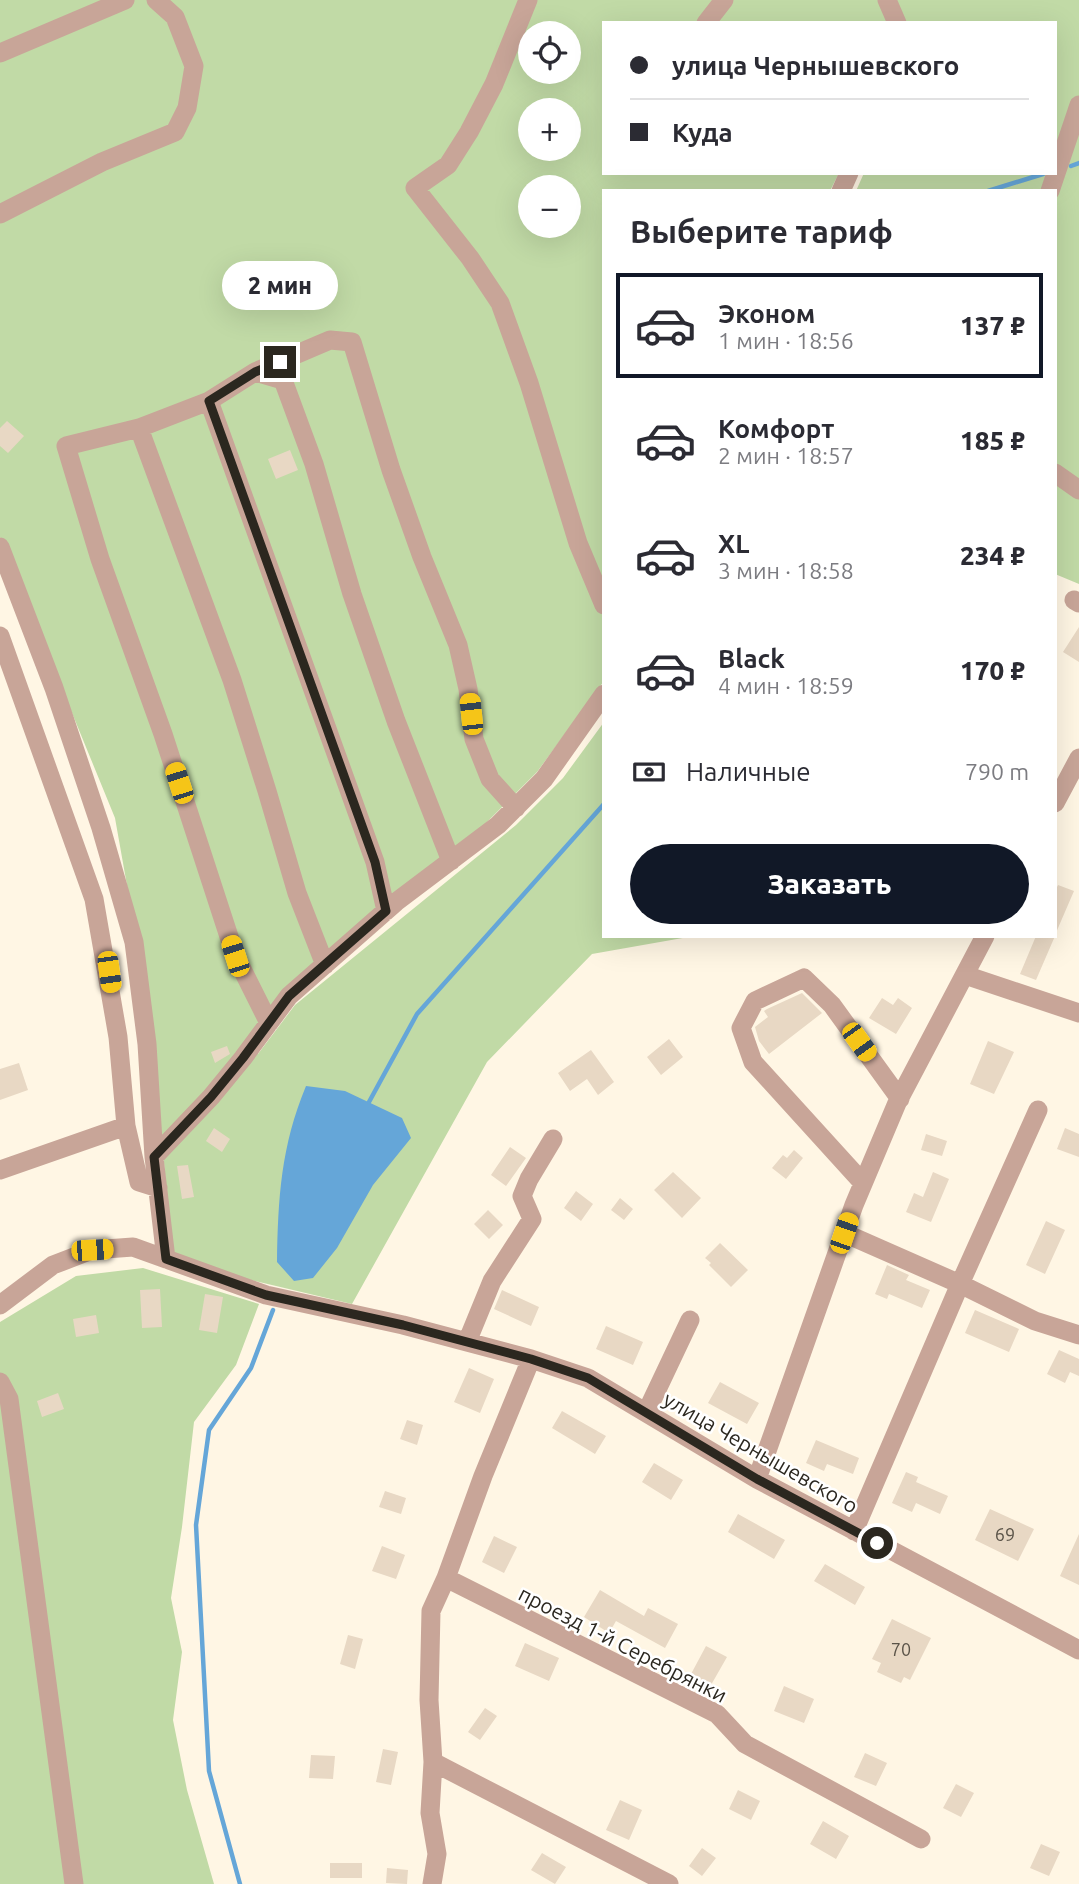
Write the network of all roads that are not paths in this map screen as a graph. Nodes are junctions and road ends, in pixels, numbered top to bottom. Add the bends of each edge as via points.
1 (125, 0) edge
2 (156, 0) edge
3 (528, 0) edge
4 (724, 0) edge
5 (887, 0) edge
6 (708, 21) edge
7 (896, 21) edge
8 (0, 53) edge
9 (1079, 105) edge
10 (1057, 173) edge
11 (0, 214) edge
12 (255, 372) junction
13 (209, 401) junction
14 (139, 428) junction
15 (1057, 474) edge
16 (1079, 490) edge
17 (0, 547) edge
18 (602, 600) edge
19 (0, 636) edge
20 (602, 697) edge
21 (1079, 758) edge
22 (1057, 799) edge
23 (516, 808) junction
24 (451, 861) junction
25 (386, 911) junction
26 (984, 938) edge
27 (325, 965) junction
28 (965, 975) junction
29 (1079, 1013) edge
30 (269, 1023) junction
31 (900, 1099) junction
32 (1038, 1110) dead end
33 (126, 1126) junction
34 (553, 1139) dead end
35 (154, 1157) junction
36 (0, 1170) edge
37 (863, 1183) junction
38 (158, 1188) junction
39 (844, 1233) junction
40 (166, 1259) junction
41 (960, 1284) junction
42 (0, 1306) edge
43 (690, 1320) dead end
44 (1079, 1335) edge
45 (467, 1342) junction
46 (531, 1359) junction
47 (0, 1382) edge
48 (646, 1413) junction
49 (757, 1479) junction
50 (854, 1531) junction
51 (446, 1578) junction
52 (1079, 1650) edge
53 (433, 1762) junction
54 (921, 1839) dead end
55 (74, 1884) edge
56 (432, 1884) edge
57 (669, 1884) edge

1 - 8 street
2 - 11 street via 175,16 194,66 187,108 175,132 102,162
3 - 18 street via 469,132 448,165 415,188 500,303 578,543
4 - 6 street
5 - 7 street
9 - 10 street
12 - 13 street
12 - 23 street via 330,340 352,342 391,470 458,645 474,738 489,779
12 - 24 street via 283,380 396,722
13 - 14 street
13 - 25 street via 375,862
14 - 27 street via 232,680 297,893
14 - 30 street via 66,446 235,956
15 - 16 street
17 - 35 street via 54,688 114,866 134,942 148,1044
19 - 33 street via 94,899 118,1037
20 - 23 street via 544,779
21 - 22 street
23 - 24 street
24 - 25 street
25 - 27 street
26 - 28 street
27 - 30 street via 289,996
28 - 29 street
28 - 31 street
30 - 35 street via 211,1097
31 - 37 street
31 - 37 street via 832,1005 804,978 755,1001 741,1028 753,1062
32 - 41 street
33 - 36 street
33 - 38 street via 139,1182
34 - 45 street via 522,1196 532,1219 492,1280
35 - 38 street
37 - 39 street
38 - 40 street
39 - 41 street
39 - 49 street
40 - 42 street, улица Чернышевского via 133,1247 92,1250 53,1265
40 - 45 street, улица Чернышевского via 266,1295
41 - 44 street via 1035,1321
41 - 50 street
43 - 48 street
45 - 46 street, улица Чернышевского
46 - 48 street, улица Чернышевского via 588,1378
46 - 51 street
47 - 55 street via 9,1399
48 - 49 street, улица Чернышевского
49 - 50 street, улица Чернышевского
50 - 52 street, улица Чернышевского
51 - 53 street via 431,1611
51 - 54 street, проезд 1-й Серебрянки via 718,1714 745,1744
53 - 56 street via 430,1813 437,1854
53 - 57 street

